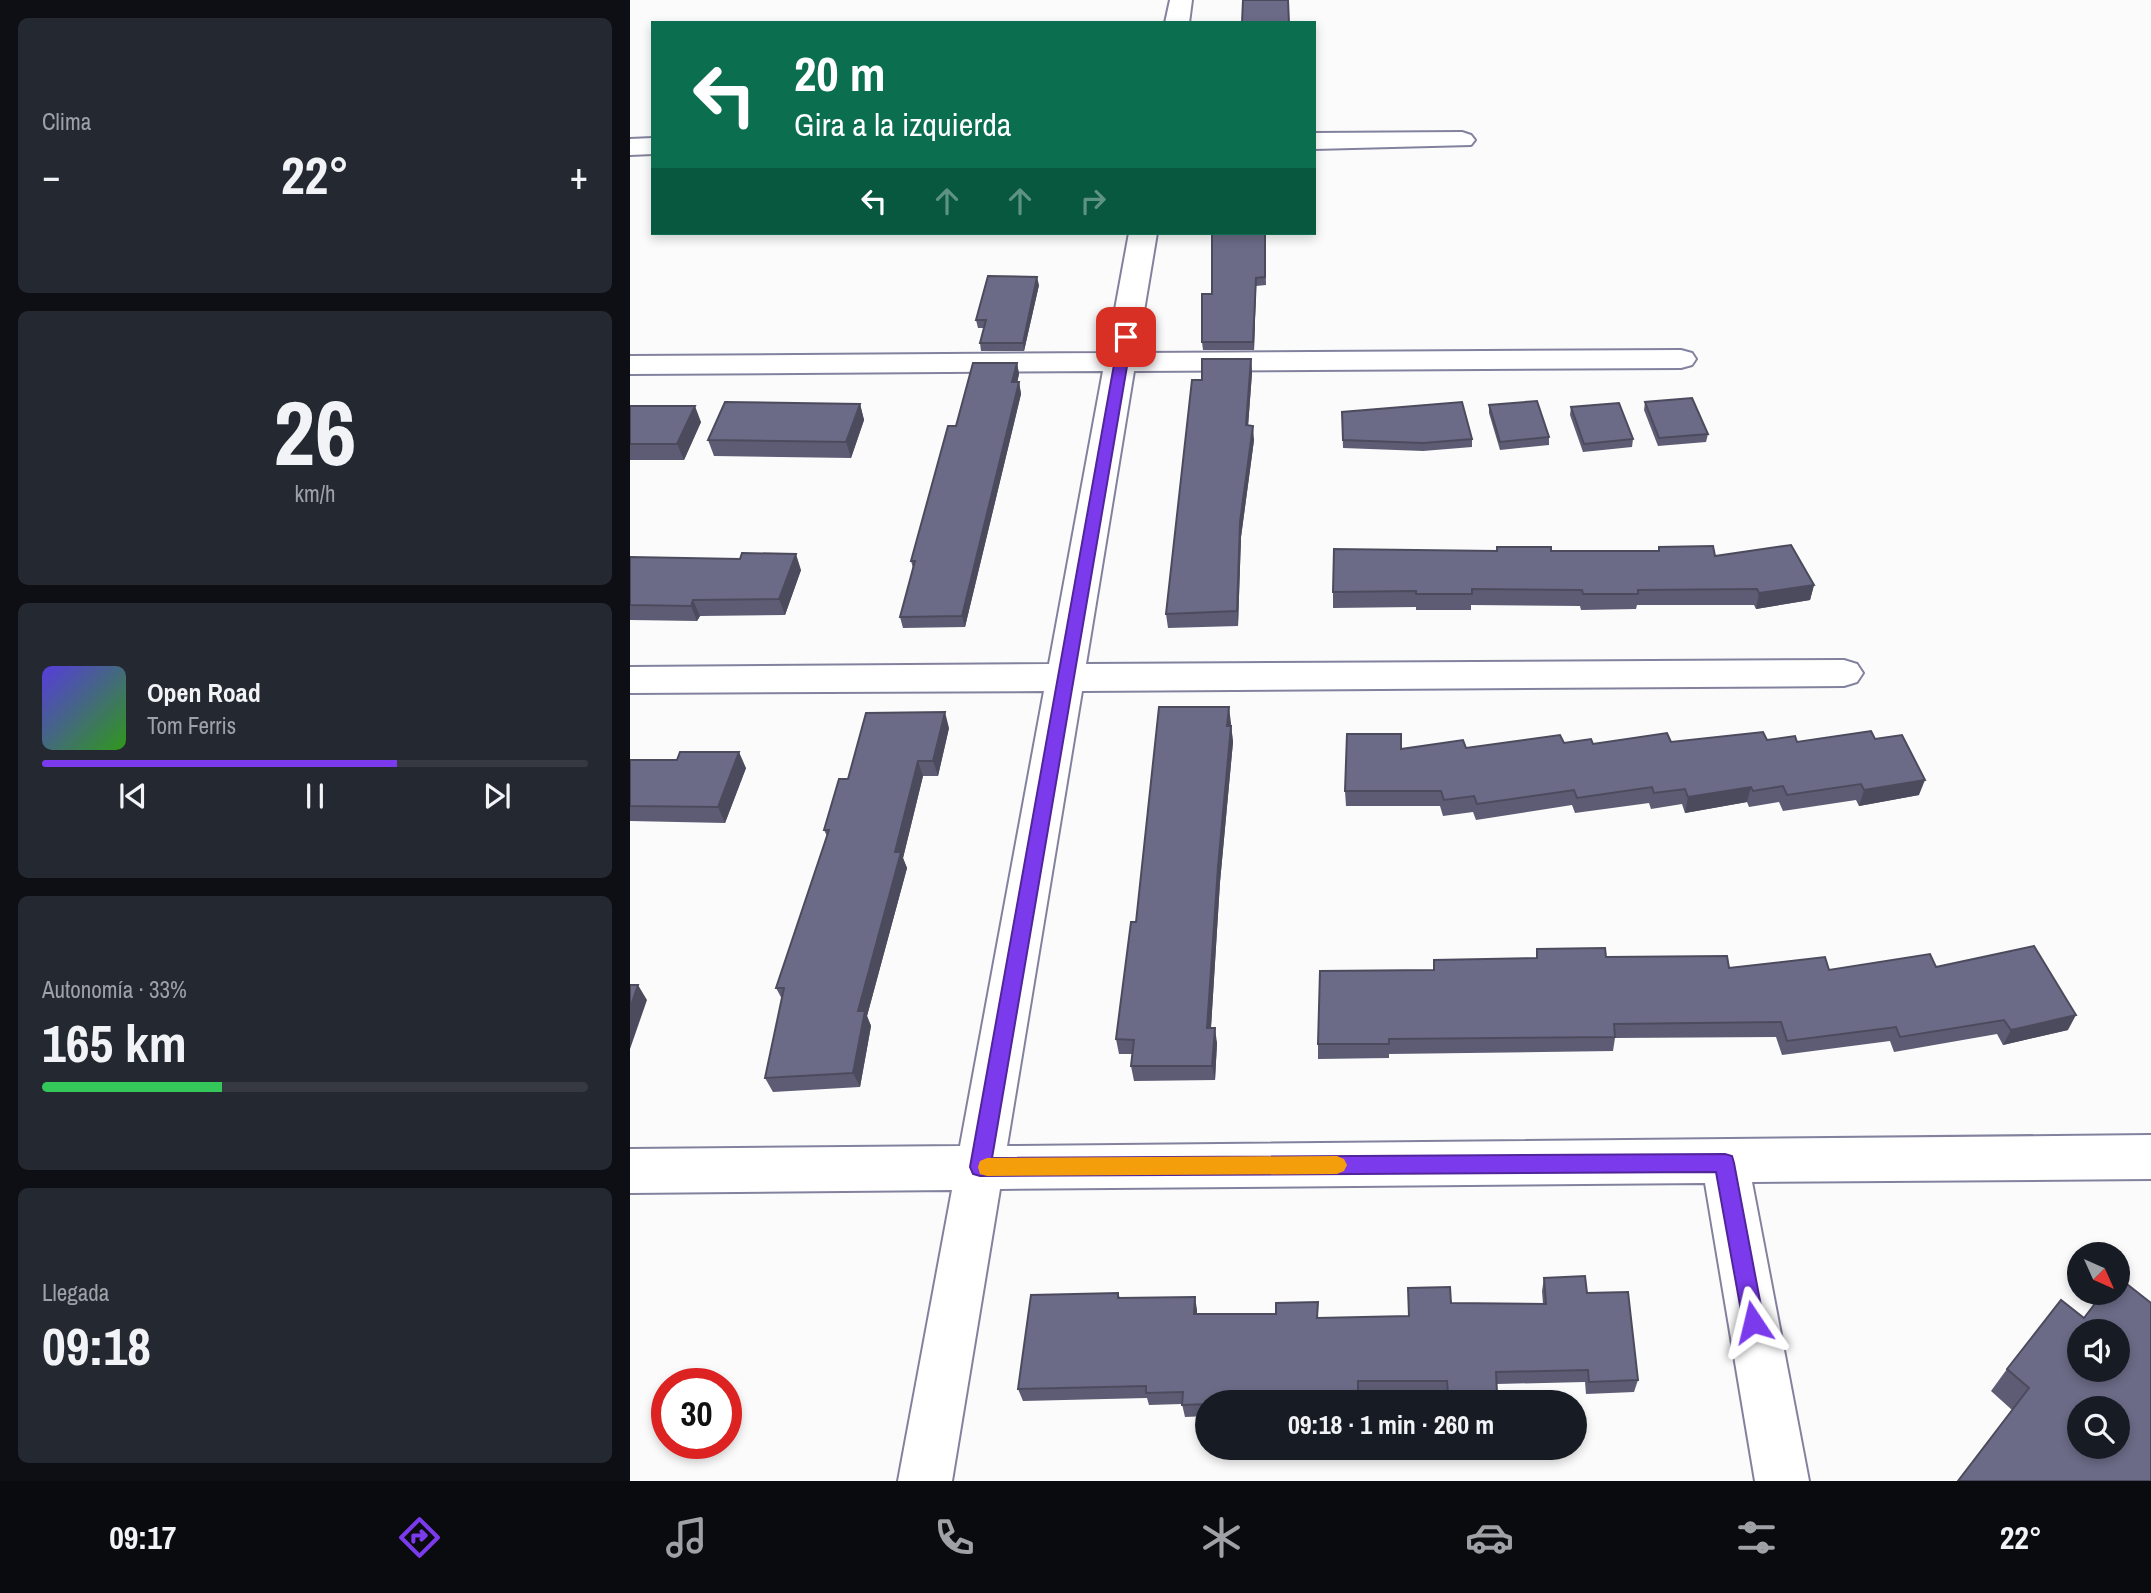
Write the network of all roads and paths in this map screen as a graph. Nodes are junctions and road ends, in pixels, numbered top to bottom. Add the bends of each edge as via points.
1 (1181, 0) edge
2 (1177, 21) edge
3 (1462, 140) dead end
4 (1316, 141) edge
5 (651, 146) edge
6 (630, 147) edge
7 (1143, 235) edge
8 (1681, 359) dead end
9 (1121, 363) junction
10 (630, 365) edge
11 (1844, 673) dead end
12 (1066, 677) junction
13 (630, 680) edge
14 (2151, 1157) edge
15 (1725, 1163) junction
16 (980, 1167) junction
17 (630, 1171) edge
18 (925, 1481) edge
19 (1782, 1481) edge

1 - 2 street
3 - 4 street
5 - 6 street
7 - 9 street
8 - 9 street
9 - 10 street
9 - 12 street
11 - 12 street
12 - 13 street
12 - 16 street
14 - 15 street
15 - 16 street
15 - 19 street
16 - 17 street
16 - 18 street

